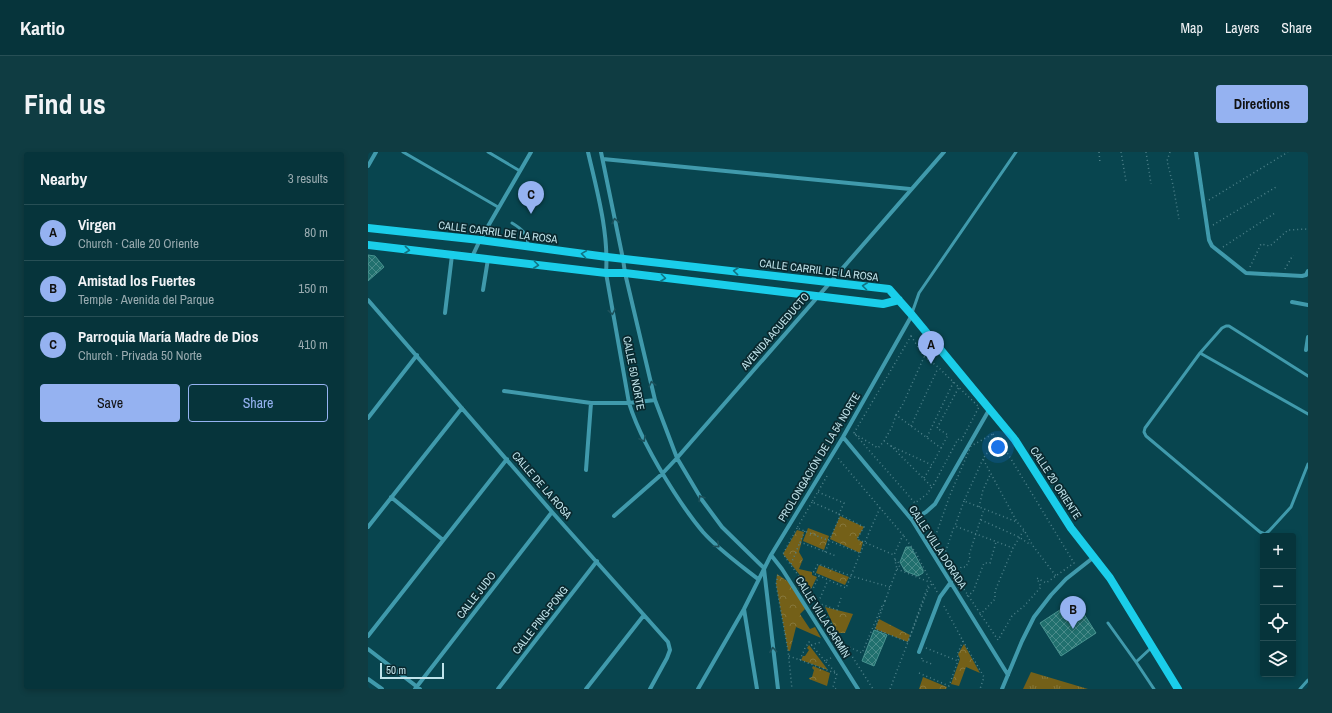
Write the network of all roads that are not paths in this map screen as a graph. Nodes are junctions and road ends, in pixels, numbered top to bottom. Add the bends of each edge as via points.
1 (376, 152) edge
2 (404, 152) edge
3 (488, 152) edge
4 (531, 152) edge
5 (588, 152) edge
6 (601, 152) edge
7 (944, 152) edge
8 (1016, 152) edge
9 (1196, 152) edge
10 (603, 159) junction
11 (368, 166) edge
12 (520, 171) junction
13 (910, 190) junction
14 (498, 207) junction
15 (512, 223) dead end
16 (368, 228) edge
17 (480, 240) junction
18 (368, 245) edge
19 (528, 246) junction
20 (452, 254) junction
21 (472, 257) junction
22 (607, 257) junction
23 (488, 259) junction
24 (623, 259) junction
25 (606, 273) junction
26 (625, 273) junction
27 (1307, 273) edge
28 (830, 282) junction
29 (484, 290) dead end
30 (818, 296) junction
31 (899, 300) junction
32 (369, 302) edge
33 (1292, 302) dead end
34 (1308, 305) edge
35 (445, 313) dead end
36 (912, 315) junction
37 (1308, 337) edge
38 (1306, 350) dead end
39 (1200, 353) junction
40 (417, 355) junction
41 (1308, 376) edge
42 (504, 391) dead end
43 (655, 400) junction
44 (591, 403) junction
45 (629, 403) junction
46 (462, 408) junction
47 (989, 410) junction
48 (1308, 414) edge
49 (368, 418) edge
50 (843, 437) junction
51 (677, 458) junction
52 (507, 459) junction
53 (1308, 464) edge
54 (586, 470) dead end
55 (662, 474) junction
56 (1306, 476) edge
57 (391, 497) junction
58 (552, 512) junction
59 (614, 516) dead end
60 (912, 520) junction
61 (368, 527) edge
62 (443, 540) junction
63 (771, 555) junction
64 (1094, 558) junction
65 (597, 561) junction
66 (764, 568) junction
67 (758, 579) junction
68 (952, 582) junction
69 (744, 609) junction
70 (644, 615) junction
71 (1108, 623) dead end
72 (368, 636) edge
73 (1152, 647) junction
74 (368, 649) edge
75 (919, 652) dead end
76 (1136, 662) junction
77 (1008, 674) junction
78 (368, 679) edge
79 (1308, 680) edge
80 (417, 688) edge
81 (382, 689) edge
82 (498, 689) edge
83 (586, 689) edge
84 (650, 689) edge
85 (698, 689) edge
86 (757, 689) edge
87 (778, 689) edge
88 (858, 689) edge
89 (1002, 689) edge
90 (1154, 689) edge
91 (1178, 689) edge
92 (1300, 689) edge

1 - 11 street
2 - 14 lane
3 - 12 lane
4 - 12 street
5 - 22 street, CALLE 50 NORTE
6 - 10 street, CALLE 50 NORTE
7 - 13 street, AVENIDA ACUEDUCTO
8 - 36 lane via 919,293
9 - 27 street via 1210,244 1246,273
10 - 13 street
24 -> 10 street, CALLE 50 NORTE
12 - 14 street
13 - 28 street, AVENIDA ACUEDUCTO
14 - 17 street
15 - 19 lane via 526,234
16 - 17 main road, CALLE CARRIL DE LA ROSA
17 - 19 main road, CALLE CARRIL DE LA ROSA
17 - 21 street
18 -> 20 main road
22 -> 19 main road, CALLE CARRIL DE LA ROSA
20 - 21 main road
20 - 35 street
21 - 23 main road
22 - 24 main road, CALLE CARRIL DE LA ROSA
22 - 25 street, CALLE 50 NORTE
23 -> 25 main road
23 - 29 street
24 - 26 street, CALLE 50 NORTE
28 -> 24 main road, CALLE CARRIL DE LA ROSA
25 - 26 main road
25 -> 45 street, CALLE 50 NORTE
26 -> 30 main road
43 -> 26 street, CALLE 50 NORTE
28 - 30 street, AVENIDA ACUEDUCTO
31 -> 28 main road, CALLE CARRIL DE LA ROSA via 889,289
30 - 31 main road via 883,304
30 - 51 street, AVENIDA ACUEDUCTO
31 - 36 main road, CALLE 20 ORIENTE
32 - 40 street, CALLE DE LA ROSA
33 - 34 street
36 - 47 main road, CALLE 20 ORIENTE
36 - 50 street, PROLONGACIÓN DE LA 54 NORTE
37 - 38 street
39 - 41 lane via 1222,328 1229,326
39 - 48 lane
39 - 56 lane via 1145,428 1146,436 1265,534 1291,506
40 - 46 street, CALLE DE LA ROSA
40 - 49 street
42 - 44 street
43 - 45 street
43 - 51 street, CALLE 50 NORTE
44 - 45 street
44 - 54 street
45 -> 55 street, CALLE 50 NORTE via 635,423
46 - 52 street, CALLE DE LA ROSA
46 - 57 street
47 - 60 street via 935,504
47 - 64 main road, CALLE 20 ORIENTE via 1015,440 1071,528
50 - 60 street, CALLE VILLA DORADA
50 - 63 street, PROLONGACIÓN DE LA 54 NORTE
51 - 55 street, AVENIDA ACUEDUCTO
66 -> 51 street, CALLE 50 NORTE via 722,527 702,500
52 - 58 street, CALLE DE LA ROSA
52 - 62 street
53 - 56 lane
55 - 59 street, AVENIDA ACUEDUCTO
55 -> 67 street, CALLE 50 NORTE via 703,532
57 - 61 street
57 - 62 street
58 - 65 street, CALLE DE LA ROSA
58 - 80 street, CALLE JUDO
60 - 68 street, CALLE VILLA DORADA
62 - 72 street
63 - 66 street, PROLONGACIÓN DE LA 54 NORTE
63 - 88 street, CALLE VILLA CARMÍN
64 - 73 main road, CALLE 20 ORIENTE via 1110,578
64 - 77 street via 1066,579 1034,617
65 - 70 street, CALLE DE LA ROSA
65 - 82 street, CALLE PING-PONG
66 - 67 street, PROLONGACIÓN DE LA 54 NORTE
87 -> 66 street
67 - 69 street, PROLONGACIÓN DE LA 54 NORTE
68 - 75 street via 940,598
68 - 77 street, CALLE VILLA DORADA
69 - 85 street, PROLONGACIÓN DE LA 54 NORTE
69 - 86 street
70 - 83 street
70 - 84 street, CALLE DE LA ROSA via 668,642 670,650
71 - 76 lane
73 - 76 lane
73 - 91 main road, CALLE 20 ORIENTE
74 - 80 street
76 - 90 lane
77 - 89 street
78 - 81 street
79 - 92 lane

